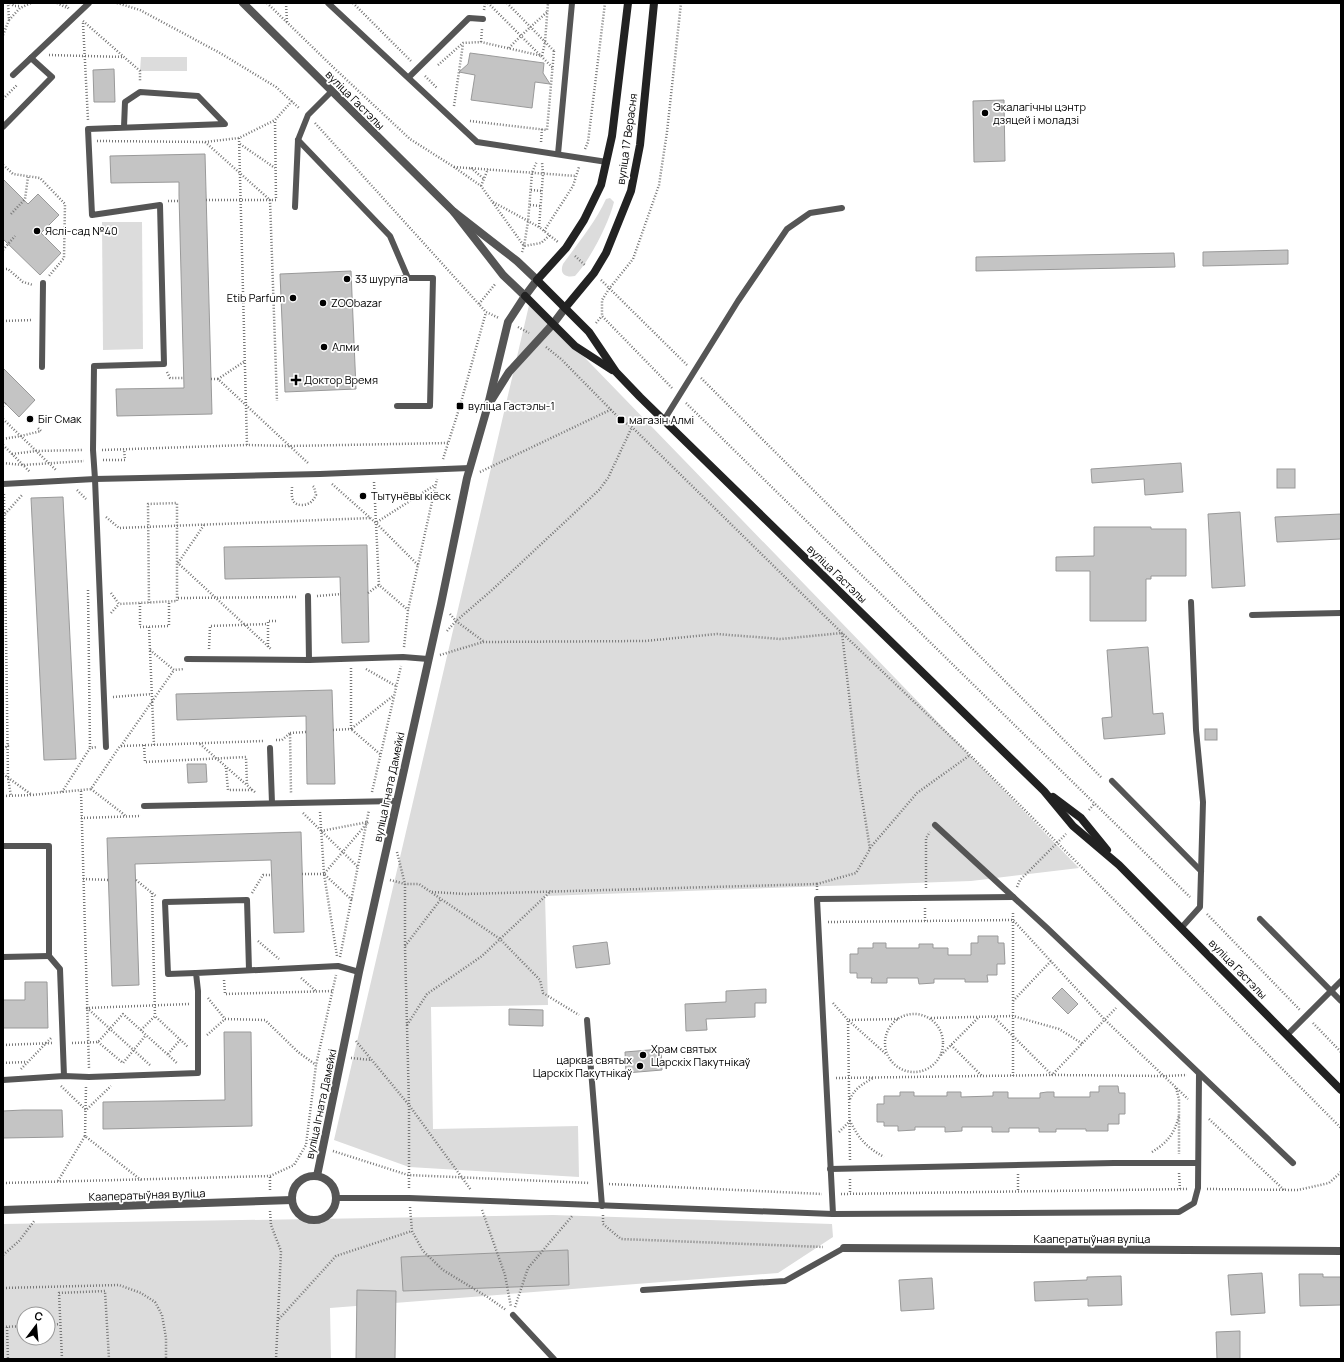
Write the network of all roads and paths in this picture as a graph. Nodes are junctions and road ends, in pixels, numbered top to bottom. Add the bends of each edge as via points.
1 (9, 3) edge
2 (28, 3) edge
3 (31, 3) edge
4 (57, 3) edge
5 (64, 3) edge
6 (89, 3) edge
7 (117, 3) edge
8 (242, 3) edge
9 (267, 3) edge
10 (286, 3) edge
11 (328, 3) edge
12 (353, 3) edge
13 (488, 3) edge
14 (507, 3) edge
15 (548, 3) edge
16 (572, 3) edge
17 (606, 3) edge
18 (628, 3) edge
19 (654, 3) edge
20 (681, 3) edge
21 (24, 6) junction
22 (70, 9) junction
23 (547, 12) junction
24 (77, 14) junction
25 (469, 18) junction
26 (483, 19) dead end
27 (9, 20) junction
28 (83, 21) junction
29 (287, 22) junction
30 (531, 27) junction
31 (3, 34) edge
32 (520, 35) junction
33 (545, 42) junction
34 (463, 43) junction
35 (509, 48) junction
36 (554, 51) junction
37 (48, 55) dead end
38 (84, 56) junction
39 (542, 56) junction
40 (124, 57) junction
41 (32, 58) junction
42 (567, 64) junction
43 (436, 67) dead end
44 (553, 67) junction
45 (418, 68) junction
46 (140, 71) dead end
47 (430, 72) dead end
48 (13, 76) joint
49 (425, 76) junction
50 (408, 77) junction
51 (566, 81) junction
52 (440, 91) dead end
53 (331, 92) junction
54 (3, 100) edge
55 (449, 101) dead end
56 (454, 106) junction
57 (459, 110) dead end
58 (308, 115) junction
59 (452, 119) junction
60 (275, 120) dead end
61 (469, 120) dead end
62 (3, 127) edge
63 (124, 127) junction
64 (88, 129) junction
65 (542, 129) junction
66 (239, 138) dead end
67 (298, 140) junction
68 (205, 142) dead end
69 (239, 143) junction
70 (541, 152) junction
71 (558, 154) junction
72 (582, 158) junction
73 (607, 162) junction
74 (3, 165) edge
75 (454, 167) junction
76 (276, 168) junction
77 (470, 168) junction
78 (488, 169) junction
79 (240, 173) junction
80 (532, 173) junction
81 (543, 174) junction
82 (28, 176) junction
83 (576, 176) junction
84 (484, 180) junction
85 (480, 186) junction
86 (531, 190) junction
87 (542, 191) junction
88 (206, 200) dead end
89 (270, 200) junction
90 (240, 201) junction
91 (493, 202) junction
92 (530, 205) junction
93 (540, 206) junction
94 (295, 207) dead end
95 (842, 208) dead end
96 (454, 212) junction
97 (11, 214) dead end
98 (528, 222) junction
99 (539, 227) junction
100 (544, 231) junction
101 (550, 235) junction
102 (16, 236) dead end
103 (524, 246) junction
104 (566, 248) junction
105 (3, 250) edge
106 (517, 260) junction
107 (3, 269) edge
108 (594, 273) junction
109 (503, 275) junction
110 (396, 278) dead end
111 (408, 278) junction
112 (537, 280) junction
113 (42, 283) junction
114 (609, 289) junction
115 (525, 296) junction
116 (480, 304) junction
117 (565, 308) junction
118 (486, 312) junction
119 (42, 320) junction
120 (3, 321) edge
121 (508, 322) junction
122 (553, 324) junction
123 (538, 340) junction
124 (245, 361) junction
125 (164, 364) junction
126 (42, 367) dead end
127 (616, 372) junction
128 (694, 372) junction
129 (184, 378) dead end
130 (218, 379) dead end
131 (679, 395) junction
132 (277, 401) dead end
133 (6, 403) dead end
134 (488, 405) junction
135 (3, 406) edge
136 (397, 406) dead end
137 (612, 409) junction
138 (3, 419) edge
139 (664, 420) junction
140 (632, 426) junction
141 (37, 427) dead end
142 (21, 436) junction
143 (3, 439) edge
144 (448, 443) junction
145 (3, 445) edge
146 (247, 445) junction
147 (93, 450) junction
148 (124, 450) junction
149 (36, 451) junction
150 (12, 454) junction
151 (94, 461) junction
152 (48, 462) junction
153 (3, 464) edge
154 (23, 465) junction
155 (440, 468) junction
156 (470, 468) junction
157 (373, 471) junction
158 (467, 478) junction
159 (95, 480) junction
160 (67, 481) junction
161 (40, 482) junction
162 (4, 484) edge
163 (435, 485) junction
164 (25, 492) dead end
165 (86, 495) dead end
166 (86, 499) junction
167 (96, 508) junction
168 (4, 515) edge
169 (372, 518) dead end
170 (376, 523) junction
171 (204, 525) junction
172 (177, 526) junction
173 (148, 527) junction
174 (178, 563) junction
175 (4, 571) edge
176 (99, 579) junction
177 (88, 585) dead end
178 (379, 585) junction
179 (368, 593) dead end
180 (341, 594) dead end
181 (308, 596) junction
182 (214, 597) junction
183 (178, 598) junction
184 (169, 602) junction
185 (1191, 602) dead end
186 (140, 603) junction
187 (149, 603) junction
188 (441, 604) junction
189 (408, 610) junction
190 (1341, 613) edge
191 (1252, 614) dead end
192 (278, 621) dead end
193 (456, 621) junction
194 (268, 624) junction
195 (244, 625) junction
196 (149, 627) junction
197 (842, 633) junction
198 (443, 636) dead end
199 (483, 642) junction
200 (268, 646) junction
201 (150, 650) junction
202 (403, 657) junction
203 (187, 659) dead end
204 (208, 659) junction
205 (350, 659) junction
206 (428, 659) junction
207 (268, 660) junction
208 (282, 660) junction
209 (309, 660) junction
210 (351, 668) dead end
211 (396, 686) junction
212 (152, 694) junction
213 (393, 696) junction
214 (104, 698) junction
215 (152, 701) junction
216 (333, 730) dead end
217 (350, 730) junction
218 (306, 732) dead end
219 (290, 733) junction
220 (275, 740) dead end
221 (267, 741) dead end
222 (199, 743) junction
223 (9, 745) junction
224 (144, 745) junction
225 (154, 745) junction
226 (120, 746) junction
227 (106, 747) junction
228 (90, 748) junction
229 (270, 748) dead end
230 (3, 749) edge
231 (380, 754) junction
232 (970, 755) junction
233 (217, 759) junction
234 (226, 767) junction
235 (3, 774) edge
236 (8, 778) junction
237 (1112, 781) joint
238 (247, 785) junction
239 (91, 789) junction
240 (252, 790) junction
241 (81, 791) junction
242 (1044, 791) junction
243 (62, 792) junction
244 (32, 795) junction
245 (3, 796) edge
246 (11, 796) junction
247 (292, 796) dead end
248 (397, 801) junction
249 (370, 802) junction
250 (294, 803) junction
251 (320, 803) junction
252 (1095, 803) junction
253 (270, 804) junction
254 (144, 806) dead end
255 (126, 816) dead end
256 (1081, 818) junction
257 (368, 822) junction
258 (935, 825) joint
259 (1073, 826) junction
260 (321, 831) junction
261 (1057, 843) junction
262 (3, 846) edge
263 (396, 849) dead end
264 (870, 849) junction
265 (343, 852) junction
266 (1119, 864) junction
267 (358, 867) junction
268 (1201, 871) junction
269 (302, 874) dead end
270 (324, 874) junction
271 (272, 875) dead end
272 (380, 878) junction
273 (83, 879) junction
274 (109, 880) dead end
275 (136, 880) dead end
276 (405, 884) junction
277 (817, 884) junction
278 (551, 891) junction
279 (432, 892) junction
280 (152, 893) junction
281 (1013, 897) junction
282 (441, 898) junction
283 (926, 898) junction
284 (817, 899) junction
285 (247, 900) junction
286 (352, 900) junction
287 (166, 902) junction
288 (1200, 908) junction
289 (1260, 919) dead end
290 (1013, 920) junction
291 (926, 921) junction
292 (818, 922) junction
293 (1182, 928) junction
294 (500, 939) junction
295 (405, 947) junction
296 (3, 956) edge
297 (49, 956) junction
298 (1051, 961) junction
299 (338, 966) junction
300 (249, 970) junction
301 (224, 972) junction
302 (359, 972) junction
303 (196, 973) junction
304 (1341, 981) edge
305 (821, 989) junction
306 (198, 991) junction
307 (333, 991) junction
308 (1331, 991) junction
309 (1013, 1001) junction
310 (1123, 1001) junction
311 (1341, 1001) edge
312 (198, 1004) junction
313 (155, 1005) junction
314 (87, 1008) junction
315 (123, 1014) dead end
316 (155, 1016) junction
317 (1013, 1016) junction
318 (1306, 1016) junction
319 (978, 1017) junction
320 (994, 1017) junction
321 (930, 1018) junction
322 (225, 1019) junction
323 (898, 1019) junction
324 (587, 1020) joint
325 (848, 1020) junction
326 (1105, 1020) junction
327 (62, 1026) junction
328 (407, 1026) junction
329 (141, 1030) junction
330 (348, 1030) junction
331 (146, 1035) junction
332 (1287, 1035) junction
333 (206, 1036) dead end
334 (1013, 1036) junction
335 (180, 1040) junction
336 (98, 1042) dead end
337 (1083, 1044) junction
338 (951, 1045) junction
339 (884, 1046) junction
340 (878, 1047) junction
341 (133, 1050) junction
342 (1341, 1052) edge
343 (168, 1054) junction
344 (887, 1054) junction
345 (342, 1056) junction
346 (940, 1056) junction
347 (198, 1057) junction
348 (372, 1060) junction
349 (27, 1062) junction
350 (3, 1063) edge
351 (316, 1065) junction
352 (913, 1072) junction
353 (189, 1073) junction
354 (160, 1074) junction
355 (1199, 1074) junction
356 (122, 1075) junction
357 (64, 1076) junction
358 (982, 1076) junction
359 (1013, 1076) junction
360 (1052, 1076) junction
361 (1164, 1076) junction
362 (913, 1077) junction
363 (89, 1078) junction
364 (825, 1078) junction
365 (849, 1078) junction
366 (874, 1078) junction
367 (3, 1080) edge
368 (10, 1080) junction
369 (60, 1086) dead end
370 (1175, 1086) junction
371 (1341, 1090) edge
372 (849, 1101) junction
373 (409, 1105) junction
374 (1199, 1109) junction
375 (86, 1110) junction
376 (850, 1121) junction
377 (1341, 1128) edge
378 (85, 1136) junction
379 (884, 1157) dead end
380 (1179, 1163) junction
381 (1198, 1163) junction
382 (1293, 1163) dead end
383 (830, 1169) junction
384 (850, 1169) junction
385 (270, 1176) junction
386 (318, 1176) junction
387 (140, 1180) junction
388 (58, 1181) junction
389 (3, 1183) edge
390 (1180, 1189) dead end
391 (1284, 1190) dead end
392 (850, 1194) dead end
393 (336, 1198) junction
394 (409, 1198) junction
395 (292, 1200) junction
396 (479, 1201) junction
397 (269, 1202) junction
398 (582, 1205) junction
399 (602, 1206) junction
400 (44, 1208) junction
401 (3, 1210) edge
402 (833, 1214) junction
403 (412, 1231) junction
404 (844, 1248) junction
405 (1341, 1251) edge
406 (3, 1254) edge
407 (3, 1288) edge
408 (643, 1290) dead end
409 (513, 1315) junction
410 (278, 1319) junction
411 (56, 1324) edge
412 (60, 1324) junction
413 (16, 1326) edge
414 (3, 1327) edge
415 (7, 1327) junction
416 (8, 1359) edge
417 (62, 1359) edge
418 (109, 1359) edge
419 (166, 1359) edge
420 (276, 1359) edge
421 (554, 1359) edge

1 - 21 path
1 - 27 path
2 - 21 path
3 - 21 path
4 - 22 path
5 - 22 path
6 - 24 lane
7 - 58 path via 140,10 220,53 276,87
8 - 53 street, вуліца Гастэлы
9 - 29 path
10 - 29 path
11 - 50 lane
12 - 45 path
13 - 32 path
14 - 30 path
15 - 23 path
16 - 42 lane
17 - 72 path via 588,142
18 - 73 main road, вуліца 17 Верасня
19 - 108 main road, вуліца 17 Верасня via 640,145 631,191 606,253
20 - 114 path via 668,132 659,185 633,259
21 - 27 path
22 - 24 path
23 - 30 path
23 - 33 path
24 - 28 path
24 - 41 lane
25 - 26 lane
25 - 34 path
25 - 45 lane
27 - 31 path
28 - 38 path
28 - 40 path
29 - 75 path via 410,139
30 - 32 path
30 - 33 path
32 - 35 path
32 - 39 path
33 - 36 path
33 - 39 path
34 - 35 path via 481,42
34 - 43 path
34 - 56 path
35 - 39 path
36 - 42 path
36 - 44 path
37 - 38 path
38 - 40 path
38 - 64 path
39 - 44 path
40 - 46 path
41 - 48 lane
41 - 62 lane via 52,77
42 - 51 lane
44 - 51 path
44 - 65 path via 547,130
45 - 49 path
45 - 50 lane
47 - 49 path
48 - 54 path via 19,82
49 - 52 path
50 - 59 lane
51 - 71 lane
53 - 58 lane
53 - 96 street, вуліца Гастэлы
55 - 56 path
56 - 57 path
56 - 59 path
58 - 67 lane
58 - 116 path
59 - 70 lane via 477,142
60 - 76 path
61 - 65 path
63 - 63 lane via 217,124 225,124 198,96 140,92 125,102
63 - 64 lane
64 - 125 lane via 92,215 160,205
65 - 70 path
66 - 69 path
67 - 94 lane
67 - 111 lane via 390,236
68 - 79 path
69 - 76 path
69 - 79 path
70 - 71 lane
70 - 80 path
70 - 81 path
71 - 72 lane
72 - 73 lane
72 - 83 path
73 - 104 main road, вуліца 17 Верасня via 601,185 584,220
74 - 82 path via 13,174
75 - 77 path
75 - 85 path
76 - 89 path via 276,200
77 - 78 path
77 - 84 path
78 - 80 path
78 - 84 path
79 - 89 path
79 - 90 path
80 - 81 path
80 - 86 path
81 - 83 path
81 - 87 path
82 - 97 path via 25,199
82 - 113 path via 40,178 65,204 64,258
83 - 100 path via 573,186
84 - 85 path
85 - 91 path
86 - 87 path
86 - 92 path
87 - 93 path
88 - 90 path
89 - 90 path
89 - 132 path
90 - 124 path
91 - 98 path
91 - 103 path
92 - 93 path
92 - 98 path
93 - 99 path
95 - 128 lane via 810,212 787,229
96 - 106 street, вуліца Гастэлы
96 - 109 street, вуліца Гастэлы
98 - 99 path
98 - 103 path
99 - 100 path
100 - 101 path
101 - 103 path via 541,243
101 - 104 path
102 - 105 path
103 - 106 path
104 - 108 path
104 - 112 main road, вуліца 17 Верасня
106 - 112 street, вуліца Гастэлы
107 - 113 path via 8,269 23,282 34,285
108 - 114 path
108 - 117 main road, вуліца 17 Верасня
109 - 115 street, вуліца Гастэлы
109 - 116 path
110 - 111 lane
111 - 136 lane via 433,278 430,406
112 - 115 street, вуліца Ігната Дамейкі
112 - 117 main road, вуліца Гастэлы
113 - 119 lane
114 - 128 path
114 - 131 path via 602,300 602,316
115 - 121 street, вуліца Ігната Дамейкі
115 - 122 main road, вуліца Гастэлы
116 - 118 path
117 - 122 street, вуліца Ігната Дамейкі
117 - 127 main road, вуліца Гастэлы via 589,332
118 - 121 path
118 - 144 path
119 - 120 path
119 - 126 lane
121 - 123 path via 524,329
121 - 134 street, вуліца Ігната Дамейкі
122 - 123 street, вуліца Ігната Дамейкі
122 - 127 main road, вуліца Гастэлы via 575,346
123 - 134 street, вуліца Ігната Дамейкі via 509,372
123 - 137 path
124 - 130 path
124 - 146 path
125 - 129 path via 170,378
125 - 147 lane via 94,366
127 - 139 main road, вуліца Гастэлы
128 - 131 lane
128 - 237 path via 1104,780
131 - 139 lane
131 - 252 path
133 - 135 path
134 - 156 street, вуліца Ігната Дамейкі
137 - 140 path via 621,420
137 - 158 path
138 - 142 path
139 - 242 main road, вуліца Гастэлы
140 - 193 path via 608,478 599,490
140 - 197 path
141 - 142 path via 40,431
142 - 143 path
142 - 149 path
144 - 146 path
144 - 155 path
145 - 150 path
146 - 148 path
147 - 148 path
147 - 149 path
147 - 151 lane
148 - 151 path via 125,460
149 - 150 path
149 - 152 path
150 - 154 path
151 - 152 path
151 - 159 lane
152 - 154 path
152 - 160 path
153 - 154 path
154 - 161 path
155 - 156 lane
155 - 157 lane
155 - 163 path
156 - 158 street, вуліца Ігната Дамейкі
157 - 159 lane
157 - 170 path
158 - 188 street, вуліца Ігната Дамейкі
159 - 160 lane
159 - 167 lane
160 - 161 lane
160 - 166 path
161 - 162 lane
162 - 168 path
163 - 170 path
163 - 189 path
164 - 168 path
165 - 166 path
166 - 167 path
167 - 173 path via 119,528
167 - 176 lane
168 - 175 path
169 - 171 path
170 - 178 path
171 - 172 path
171 - 174 path
172 - 173 path
172 - 173 path via 178,503 148,504
172 - 174 path
173 - 187 path
174 - 182 path
174 - 183 path
175 - 223 path
176 - 186 path via 119,604
176 - 214 lane
177 - 228 path
178 - 179 path
178 - 189 path
180 - 181 path
181 - 182 path
181 - 209 lane
182 - 183 path
182 - 195 path
183 - 184 path via 177,601
184 - 187 path
184 - 196 path via 169,626
185 - 268 lane via 1196,730 1203,802
186 - 187 path
186 - 196 path via 140,627
188 - 193 path
188 - 206 street, вуліца Ігната Дамейкі
189 - 202 path
190 - 191 lane
192 - 194 path via 268,621
193 - 198 path
193 - 199 path
194 - 195 path
194 - 200 path
195 - 200 path
195 - 204 path via 210,626
196 - 201 path
197 - 199 path via 781,639 717,634 645,641
197 - 232 path
197 - 264 path via 858,773
199 - 206 path
200 - 207 path
200 - 208 path
201 - 212 path
201 - 215 path via 174,670
202 - 205 lane
202 - 206 lane
202 - 211 path
203 - 204 lane
204 - 207 lane
205 - 209 lane
205 - 211 path
206 - 248 street, вуліца Ігната Дамейкі
207 - 208 lane
208 - 209 lane
210 - 217 path
211 - 213 path
212 - 214 path
212 - 215 path
213 - 217 path
213 - 231 path
214 - 227 lane
215 - 225 path
215 - 226 path
216 - 217 path
217 - 231 path
218 - 219 path
219 - 220 path via 282,740
219 - 247 path
221 - 222 path
222 - 225 path
222 - 233 path
223 - 230 path
223 - 236 path
224 - 225 path
224 - 226 path
224 - 233 path via 145,762
226 - 227 path
226 - 239 path
227 - 228 path
228 - 243 path
229 - 253 lane
231 - 249 path
232 - 261 path
232 - 264 path via 917,792
233 - 234 path
233 - 238 path via 246,757
234 - 238 path
234 - 240 path via 228,790
235 - 236 path
236 - 244 path
236 - 246 path
237 - 268 lane
238 - 240 path
239 - 241 path
239 - 255 path
240 - 253 path
241 - 243 path
241 - 273 path
242 - 256 main road, вуліца Гастэлы
242 - 259 main road, вуліца Гастэлы
243 - 244 path
244 - 246 path
245 - 246 path
248 - 249 lane
248 - 272 street, вуліца Ігната Дамейкі
249 - 251 lane
249 - 257 path
250 - 251 lane
250 - 253 lane
250 - 260 path
251 - 260 path
252 - 256 path
252 - 288 path
253 - 254 lane
256 - 266 main road, вуліца Гастэлы
257 - 260 path
257 - 265 path
257 - 267 path
258 - 281 lane
258 - 283 path via 926,838
259 - 261 path
259 - 266 main road, вуліца Гастэлы
260 - 265 path
260 - 270 path
261 - 281 path via 1020,880
261 - 377 path
262 - 297 lane via 49,846
263 - 276 path
264 - 277 path via 856,873
265 - 267 path
265 - 270 path
266 - 293 main road, вуліца Гастэлы
267 - 286 path
268 - 288 lane
269 - 270 path
270 - 286 path
270 - 299 path
271 - 285 path via 263,875
272 - 276 path
272 - 302 street, вуліца Ігната Дамейкі
273 - 274 path
273 - 314 path
275 - 280 path
276 - 279 path via 419,884
276 - 295 path
277 - 278 path
277 - 284 path
278 - 279 path via 466,894
278 - 294 path
279 - 282 path
280 - 287 path
280 - 313 path
281 - 283 lane
281 - 290 path
281 - 310 lane
282 - 294 path
282 - 295 path
283 - 284 lane
283 - 291 path
284 - 292 lane
285 - 287 lane
285 - 300 lane
286 - 299 path
287 - 303 lane via 168,974
288 - 293 lane
288 - 318 path
289 - 308 lane
290 - 291 path
290 - 298 path
290 - 309 path
291 - 292 path
292 - 305 lane
293 - 332 main road, вуліца Гастэлы
294 - 324 path via 540,980 542,993
294 - 328 path via 482,956 427,994
295 - 328 path
296 - 297 lane
297 - 327 lane via 60,969
298 - 309 path
298 - 326 path
299 - 300 lane
299 - 302 lane
299 - 307 path
300 - 301 lane
301 - 303 lane
301 - 307 path via 225,994
302 - 330 street, вуліца Ігната Дамейкі
303 - 306 lane
304 - 308 lane
305 - 325 path
305 - 364 lane
306 - 312 lane
306 - 322 path via 205,994
307 - 351 path
308 - 311 lane
308 - 318 lane
309 - 317 path
310 - 326 path
310 - 355 lane
312 - 313 path
312 - 347 lane
313 - 314 path
313 - 316 path
314 - 341 path
314 - 363 path
315 - 329 path
316 - 329 path
316 - 335 path
317 - 320 path
317 - 334 path
317 - 337 path via 1059,1029
318 - 332 lane
318 - 342 path
319 - 320 path
319 - 321 path
319 - 338 path
320 - 334 path
321 - 323 path via 914,1013
321 - 346 path via 943,1039
322 - 333 path
322 - 351 path via 265,1020 298,1052
323 - 325 path
323 - 339 path via 887,1030
324 - 399 lane
325 - 340 path
325 - 365 path
326 - 337 path
326 - 361 path
327 - 349 path
327 - 357 lane
328 - 373 path
329 - 331 path
330 - 345 street, вуліца Ігната Дамейкі
330 - 348 path
331 - 341 path
331 - 343 path
332 - 371 main road, вуліца Гастэлы
334 - 359 path
334 - 360 path
335 - 343 path
335 - 347 path
336 - 341 path via 123,1063
337 - 360 path
338 - 346 path
338 - 358 path
339 - 340 path
339 - 344 path
340 - 344 path
341 - 354 path
343 - 353 path
344 - 352 path via 897,1067
345 - 348 path
345 - 386 street, вуліца Ігната Дамейкі
346 - 352 path via 929,1068
347 - 353 lane via 198,1073
348 - 373 path
349 - 350 path
349 - 368 path
351 - 385 path via 306,1145 294,1165
352 - 362 path
353 - 354 lane
354 - 356 lane
355 - 361 path
355 - 374 lane
355 - 382 lane
356 - 363 lane
356 - 375 path
357 - 363 lane
357 - 368 lane
358 - 359 path
358 - 362 path
359 - 360 path
360 - 361 path
361 - 370 path
362 - 366 path
363 - 375 path via 86,1084
364 - 365 path
364 - 383 lane
365 - 366 path
365 - 372 path
366 - 372 path via 858,1086
367 - 368 lane
369 - 375 path
370 - 374 path
370 - 380 path via 1179,1099
372 - 376 path
373 - 394 path
373 - 396 path
374 - 381 lane
374 - 391 path
375 - 378 path
376 - 379 path via 857,1136 871,1150
376 - 384 path
378 - 387 path
378 - 388 path
380 - 381 lane
380 - 384 lane
380 - 390 path
381 - 402 lane via 1198,1188 1194,1203 1179,1212
383 - 384 lane
383 - 402 lane
384 - 392 path
385 - 387 path
385 - 397 path
386 - 393 street via 327,1180 334,1188
386 - 395 street via 307,1177 299,1182
387 - 388 path
388 - 389 path
393 - 394 lane
393 - 395 street via 329,1215 311,1220 296,1210
394 - 396 lane
394 - 403 path
395 - 397 street, Кааператыўная вуліца
396 - 398 lane
396 - 409 path via 505,1275
397 - 400 street, Кааператыўная вуліца
397 - 410 path via 271,1225 281,1251
398 - 399 lane
398 - 409 path via 528,1268
399 - 402 lane
399 - 404 path via 603,1224 621,1239
400 - 401 street, Кааператыўная вуліца
400 - 406 path via 20,1241
403 - 409 path via 423,1251 444,1270
403 - 410 path via 336,1256
404 - 405 street, Кааператыўная вуліца
404 - 408 lane via 785,1282
407 - 419 path via 119,1285 141,1293 155,1302 162,1315
409 - 421 lane
410 - 420 path
411 - 412 path
412 - 417 path
412 - 418 path via 59,1293 106,1291
413 - 415 path
414 - 415 path
415 - 416 path

